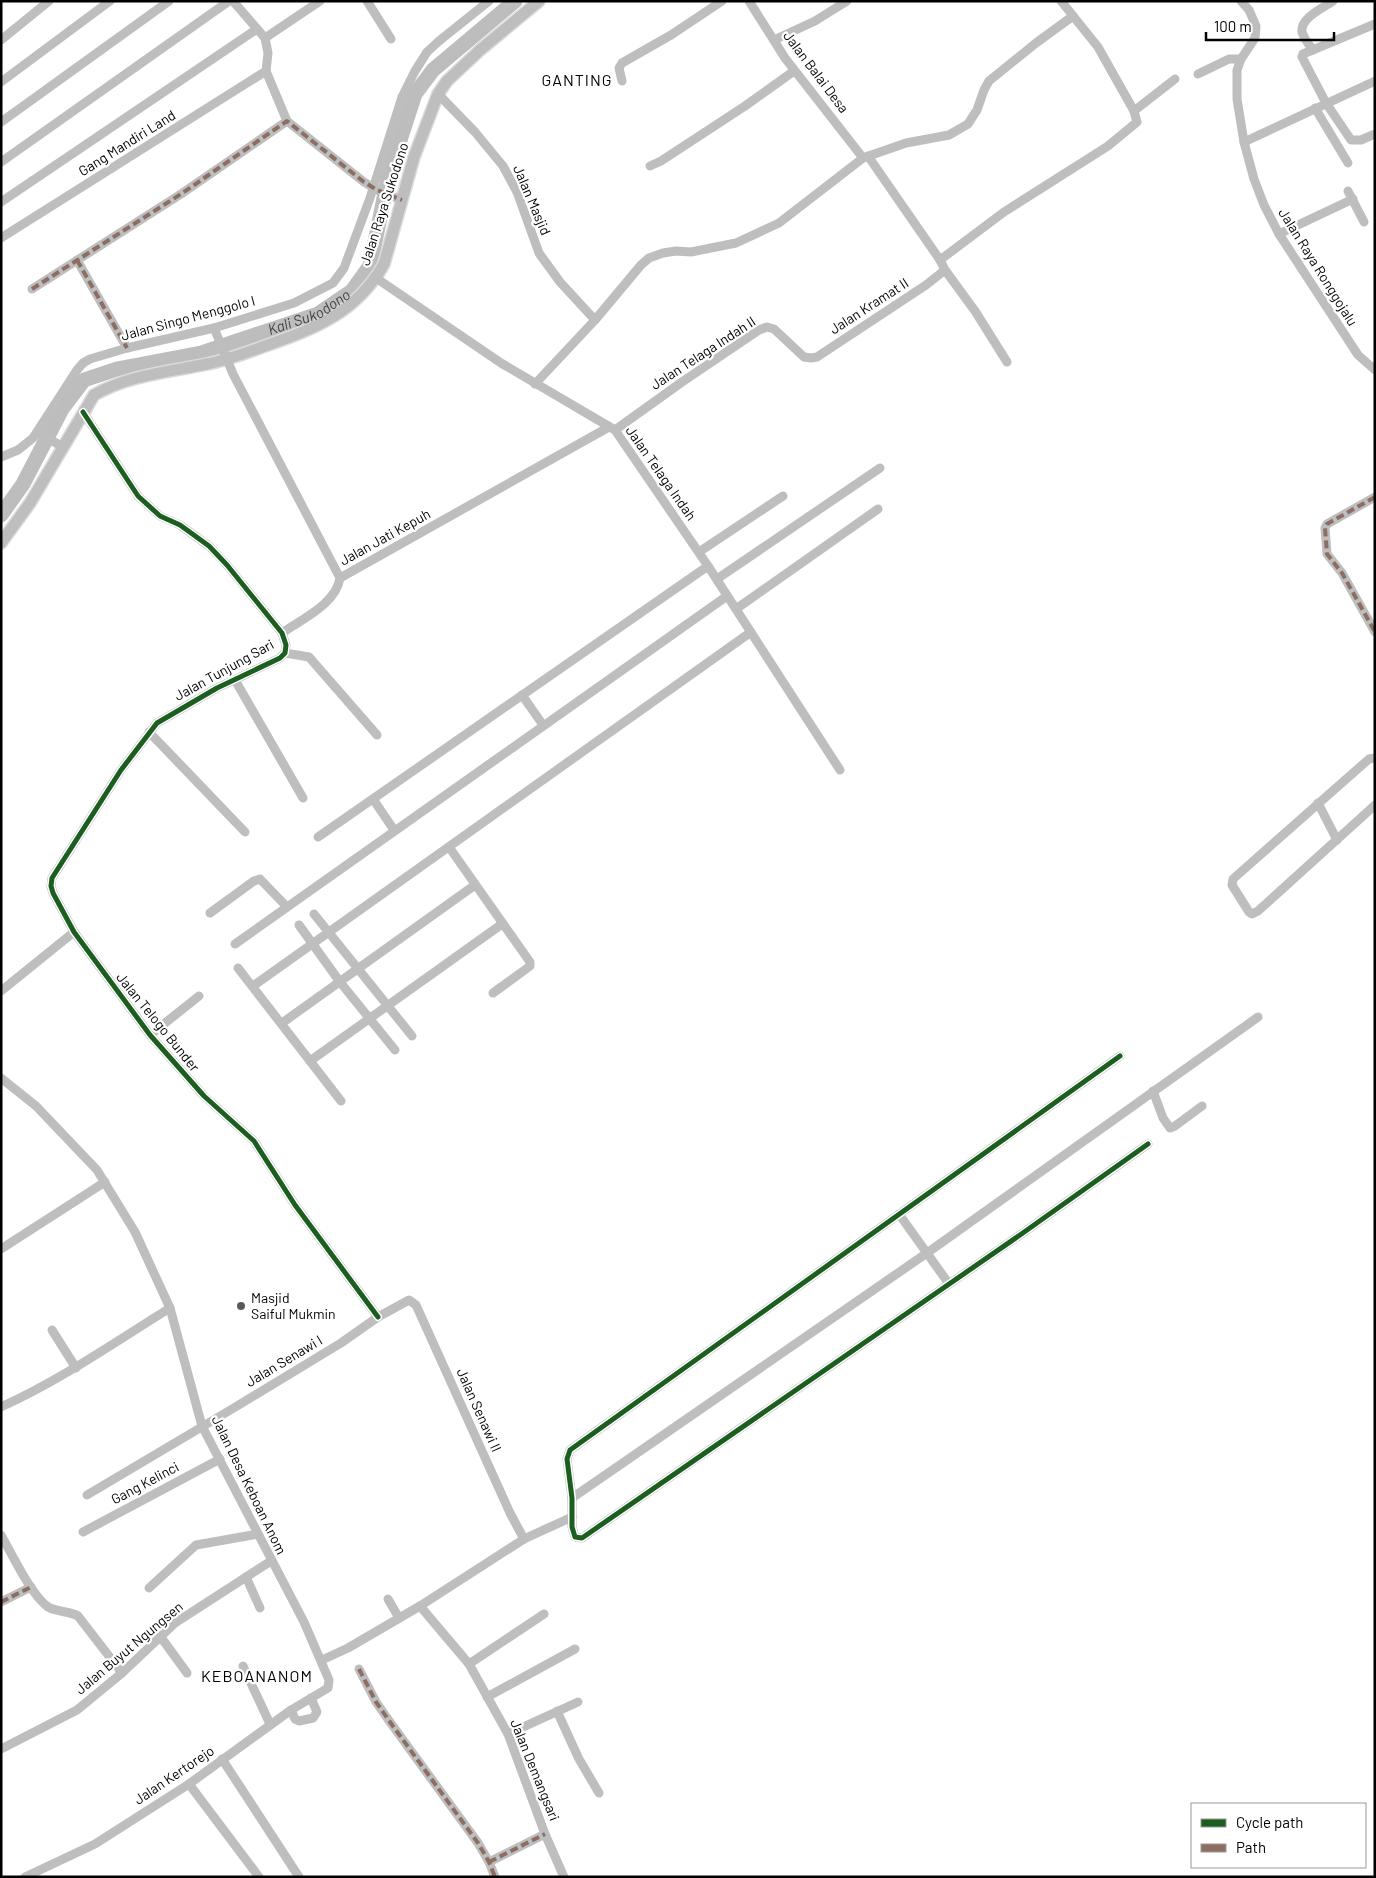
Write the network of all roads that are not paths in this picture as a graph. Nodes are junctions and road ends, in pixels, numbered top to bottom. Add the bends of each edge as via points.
1 (50, 1) edge
2 (110, 1) edge
3 (169, 1) edge
4 (229, 1) edge
5 (233, 1) edge
6 (320, 1) edge
7 (367, 1) edge
8 (489, 1) edge
9 (539, 1) edge
10 (722, 1) edge
11 (749, 1) edge
12 (847, 1) edge
13 (1061, 1) edge
14 (1241, 1) edge
15 (1333, 1) edge
16 (1073, 16) junction
17 (1375, 24) edge
18 (257, 29) junction
19 (265, 38) junction
20 (391, 39) dead end
21 (1, 40) edge
22 (774, 40) junction
23 (1313, 50) junction
24 (1241, 59) junction
25 (266, 71) junction
26 (794, 71) junction
27 (1198, 74) dead end
28 (1174, 79) dead end
29 (622, 81) dead end
30 (1375, 81) edge
31 (1, 82) edge
32 (438, 94) junction
33 (1326, 103) junction
34 (1315, 108) junction
35 (1134, 111) junction
36 (287, 121) junction
37 (1, 122) edge
38 (1375, 134) edge
39 (1244, 142) junction
40 (865, 157) junction
41 (1, 162) edge
42 (1348, 163) dead end
43 (650, 166) dead end
44 (375, 189) junction
45 (400, 199) junction
46 (1, 202) edge
47 (1364, 222) dead end
48 (1279, 234) junction
49 (1, 238) edge
50 (77, 260) junction
51 (940, 260) junction
52 (945, 270) junction
53 (376, 278) junction
54 (32, 289) dead end
55 (595, 320) junction
56 (215, 331) junction
57 (127, 348) junction
58 (225, 357) junction
59 (804, 357) joint
60 (1007, 362) dead end
61 (1375, 370) edge
62 (535, 384) junction
63 (83, 412) junction
64 (612, 428) junction
65 (40, 433) junction
66 (61, 446) junction
67 (1, 457) edge
68 (880, 468) dead end
69 (783, 496) dead end
70 (1375, 497) edge
71 (878, 510) dead end
72 (1, 542) edge
73 (702, 550) junction
74 (708, 566) junction
75 (340, 578) junction
76 (717, 579) junction
77 (727, 596) junction
78 (736, 609) junction
79 (751, 632) junction
80 (1375, 632) edge
81 (282, 633) junction
82 (285, 653) junction
83 (235, 680) junction
84 (522, 695) junction
85 (157, 723) joint
86 (543, 725) junction
87 (149, 732) junction
88 (377, 736) dead end
89 (1375, 758) edge
90 (840, 770) dead end
91 (303, 798) dead end
92 (373, 799) junction
93 (1318, 803) junction
94 (1375, 805) edge
95 (394, 830) junction
96 (245, 832) dead end
97 (318, 837) dead end
98 (1337, 840) junction
99 (449, 847) junction
100 (475, 885) junction
101 (286, 907) junction
102 (210, 913) dead end
103 (314, 914) dead end
104 (502, 924) junction
105 (299, 925) dead end
106 (74, 932) junction
107 (329, 932) junction
108 (235, 944) dead end
109 (312, 944) junction
110 (238, 968) dead end
111 (358, 968) junction
112 (340, 982) junction
113 (253, 986) junction
114 (1, 991) edge
115 (493, 993) dead end
116 (200, 996) dead end
117 (388, 1004) junction
118 (1258, 1017) dead end
119 (370, 1018) junction
120 (282, 1023) junction
121 (150, 1034) junction
122 (412, 1036) dead end
123 (395, 1050) dead end
124 (1120, 1056) dead end
125 (310, 1061) junction
126 (1, 1078) edge
127 (1149, 1094) junction
128 (341, 1101) dead end
129 (1202, 1106) dead end
130 (1148, 1144) dead end
131 (105, 1182) junction
132 (899, 1214) junction
133 (1, 1249) edge
134 (927, 1253) junction
135 (949, 1284) junction
136 (404, 1301) joint
137 (170, 1308) junction
138 (378, 1317) junction
139 (52, 1330) dead end
140 (76, 1368) junction
141 (1, 1407) edge
142 (202, 1426) junction
143 (220, 1459) junction
144 (87, 1495) dead end
145 (572, 1498) junction
146 (572, 1517) junction
147 (83, 1532) dead end
148 (258, 1534) junction
149 (1, 1535) edge
150 (524, 1539) junction
151 (271, 1561) junction
152 (246, 1577) junction
153 (31, 1587) junction
154 (149, 1588) dead end
155 (388, 1599) dead end
156 (1, 1602) edge
157 (420, 1606) junction
158 (260, 1608) dead end
159 (544, 1614) dead end
160 (399, 1618) junction
161 (160, 1636) junction
162 (575, 1649) dead end
163 (322, 1660) junction
164 (469, 1664) junction
165 (243, 1666) dead end
166 (359, 1669) dead end
167 (122, 1673) junction
168 (187, 1673) dead end
169 (330, 1684) joint
170 (488, 1697) junction
171 (311, 1698) junction
172 (578, 1702) dead end
173 (290, 1710) junction
174 (557, 1712) junction
175 (270, 1724) junction
176 (508, 1734) junction
177 (1, 1749) edge
178 (222, 1759) junction
179 (189, 1784) junction
180 (599, 1793) dead end
181 (545, 1834) junction
182 (489, 1862) junction
183 (25, 1877) edge
184 (259, 1877) edge
185 (299, 1877) edge
186 (495, 1877) edge
187 (564, 1877) edge

1 - 21 street
2 - 31 street
3 - 37 street
4 - 41 street
5 - 18 street
6 - 19 street
7 - 20 street
8 - 44 street, Jalan Singo Menggolo I via 427,52 415,71 402,97
9 - 32 main road, Jalan Raya Sukodono via 480,50
10 - 29 street via 622,62 619,68
11 - 22 street, Jalan Balai Desa
12 - 22 street via 815,21
13 - 16 street
14 - 24 street, Jalan Raya Ronggojalu via 1256,26 1255,38
15 - 23 street via 1303,25 1302,32
16 - 35 street via 1098,47
16 - 40 street via 989,82 968,124 949,135 906,143
17 - 23 street
18 - 19 street
18 - 46 street
19 - 25 street via 268,53
22 - 26 street, Jalan Balai Desa
23 - 33 street via 1302,57
24 - 27 street via 1229,59
24 - 39 street, Jalan Raya Ronggojalu via 1237,70 1237,99
25 - 36 street
25 - 49 street, Gang Mandiri Land
26 - 40 street, Jalan Balai Desa
26 - 43 street
28 - 35 street
30 - 33 street
32 - 45 main road, Jalan Raya Sukodono
32 - 55 street, Jalan Masjid via 503,166 517,192 539,253
33 - 34 street
33 - 38 street via 1351,140
34 - 39 street
34 - 42 street
35 - 51 street via 1137,122 1115,140 1004,212
36 - 44 street
36 - 50 street
39 - 48 street, Jalan Raya Ronggojalu via 1254,179
40 - 51 street, Jalan Balai Desa
40 - 55 street via 760,233 712,249 676,251 649,258
44 - 45 street
44 - 56 street, Jalan Singo Menggolo I via 344,268 333,283 294,303
45 - 53 main road, Jalan Raya Sukodono via 384,264
47 - 48 street via 1350,195
48 - 61 street, Jalan Raya Ronggojalu via 1358,355
50 - 54 street
50 - 57 street
51 - 52 street, Jalan Balai Desa
52 - 59 street, Jalan Kramat II via 817,356
52 - 60 street, Jalan Balai Desa
53 - 58 main road, Jalan Raya Sukodono via 327,322
53 - 62 street, Jalan Telaga Indah
55 - 62 street
56 - 57 street, Jalan Singo Menggolo I
56 - 58 street, Jalan Jati Kepuh
57 - 65 street, Jalan Singo Menggolo I via 83,363
58 - 63 main road, Jalan Raya Sukodono via 110,386 94,395
58 - 75 street, Jalan Jati Kepuh
59 - 64 street, Jalan Telaga Indah II via 774,329 762,328
62 - 64 street, Jalan Telaga Indah
63 - 66 main road, Jalan Raya Sukodono
63 - 81 street, Jalan Tunjung Sari via 138,496 160,516 180,525 210,546
64 - 73 street, Jalan Telaga Indah
64 - 75 street, Jalan Jati Kepuh
65 - 66 street
65 - 67 street, Jalan Singo Menggolo I
66 - 72 main road, Jalan Raya Sukodono via 30,503
68 - 76 street
69 - 73 street
70 - 80 street via 1325,528 1327,554 1342,573
71 - 78 street
73 - 74 street, Jalan Telaga Indah
74 - 76 street, Jalan Telaga Indah
74 - 84 street
75 - 81 street via 339,586 323,605
76 - 77 street, Jalan Telaga Indah
77 - 78 street, Jalan Telaga Indah
77 - 86 street
78 - 79 street, Jalan Telaga Indah
79 - 90 street, Jalan Telaga Indah
79 - 99 street
81 - 82 street, Jalan Tunjung Sari
82 - 83 street, Jalan Tunjung Sari
82 - 88 street via 309,657
83 - 85 street, Jalan Tunjung Sari
83 - 91 street
84 - 86 street
84 - 92 street
85 - 87 street, Jalan Telogo Bunder
86 - 95 street
87 - 96 street
87 - 106 street, Jalan Telogo Bunder via 52,878 53,893
89 - 93 street via 1369,759
92 - 95 street
92 - 97 street
93 - 98 street
93 - 98 street via 1232,879 1232,886 1249,912 1254,914
94 - 98 street
95 - 101 street
99 - 100 street
99 - 107 street
100 - 104 street
100 - 111 street
101 - 102 street via 260,879
101 - 108 street
103 - 107 street
104 - 115 street via 531,964
104 - 117 street
105 - 109 street
106 - 114 street
106 - 121 street, Jalan Telogo Bunder
107 - 109 street
107 - 111 street
109 - 112 street
109 - 113 street
110 - 113 street
111 - 112 street
111 - 117 street
112 - 119 street
112 - 120 street
113 - 120 street
116 - 121 street
117 - 119 street
117 - 122 street
118 - 127 street
119 - 123 street
119 - 125 street
120 - 125 street
121 - 138 street, Jalan Telogo Bunder via 204,1096 254,1141 295,1205
124 - 132 street
125 - 128 street
126 - 131 street, Jalan Desa Keboan Anom via 36,1106
127 - 129 street via 1170,1128
127 - 134 street
130 - 135 street
131 - 133 street
131 - 137 street, Jalan Desa Keboan Anom via 135,1232
132 - 134 street
132 - 145 street via 570,1450 566,1459
134 - 135 street
134 - 145 street
135 - 146 street via 582,1538 573,1533
136 - 138 street, Jalan Senawi I
136 - 150 street, Jalan Senawi II via 409,1300 416,1305
137 - 140 street
137 - 142 street, Jalan Desa Keboan Anom
138 - 142 street, Jalan Senawi I via 341,1343
139 - 140 street
140 - 141 street
142 - 143 street, Jalan Desa Keboan Anom
142 - 144 street, Jalan Senawi I
143 - 147 street, Gang Kelinci
143 - 148 street, Jalan Desa Keboan Anom
145 - 146 street
146 - 150 street
148 - 151 street, Jalan Desa Keboan Anom
148 - 154 street via 196,1545
149 - 153 street
150 - 157 street
151 - 152 street, Jalan Buyut Ngungsen
151 - 163 street, Jalan Desa Keboan Anom
152 - 158 street
152 - 161 street, Jalan Buyut Ngungsen
153 - 156 street
153 - 167 street via 52,1609 78,1616
155 - 160 street
157 - 160 street
157 - 164 street, Jalan Demangsari
159 - 164 street
160 - 163 street
161 - 167 street, Jalan Buyut Ngungsen
161 - 168 street
162 - 170 street
163 - 169 street, Jalan Desa Keboan Anom
164 - 170 street, Jalan Demangsari
165 - 175 street
166 - 182 street via 376,1702
167 - 177 street, Jalan Buyut Ngungsen via 72,1712
169 - 171 street, Jalan Kertorejo
170 - 176 street, Jalan Demangsari
171 - 173 street, Jalan Kertorejo
171 - 173 street via 316,1712 313,1718 295,1720
172 - 174 street
173 - 175 street, Jalan Kertorejo
174 - 176 street
174 - 180 street
175 - 178 street, Jalan Kertorejo
176 - 181 street, Jalan Demangsari
178 - 179 street, Jalan Kertorejo
178 - 185 street
179 - 183 street, Jalan Kertorejo via 94,1844
179 - 184 street
181 - 182 street
181 - 187 street, Jalan Demangsari
182 - 186 street

